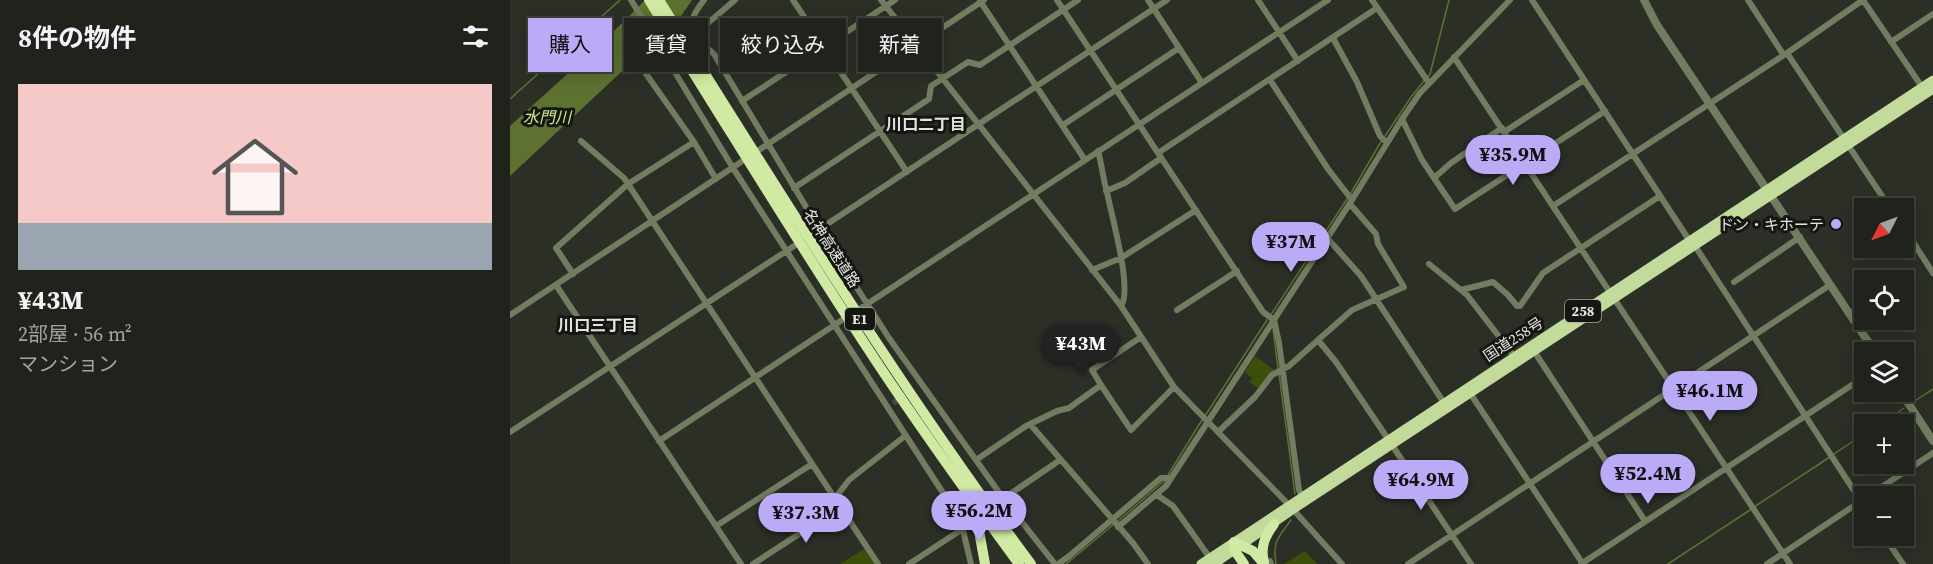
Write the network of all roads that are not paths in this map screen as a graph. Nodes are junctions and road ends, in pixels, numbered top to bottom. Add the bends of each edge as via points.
1 (631, 0) edge
2 (649, 0) edge
3 (659, 0) edge
4 (704, 0) edge
5 (735, 0) edge
6 (793, 0) edge
7 (894, 0) edge
8 (1057, 0) edge
9 (1078, 0) edge
10 (1148, 0) edge
11 (1167, 0) edge
12 (1258, 0) edge
13 (1328, 0) edge
14 (1372, 0) edge
15 (1510, 0) edge
16 (1532, 0) edge
17 (1644, 0) edge
18 (1748, 0) edge
19 (1863, 0) edge
20 (981, 1) edge
21 (883, 3) edge
22 (1154, 8) junction
23 (1377, 8) junction
24 (1064, 10) junction
25 (1933, 14) edge
26 (642, 18) edge
27 (662, 18) edge
28 (669, 18) edge
29 (693, 18) edge
30 (805, 18) edge
31 (895, 18) edge
32 (708, 23) edge
33 (942, 28) edge
34 (846, 31) edge
35 (1279, 32) junction
36 (1333, 38) junction
37 (1891, 42) junction
38 (1010, 45) junction
39 (1179, 48) junction
40 (708, 49) edge
41 (1090, 51) junction
42 (1785, 53) junction
43 (1454, 57) junction
44 (1298, 61) junction
45 (645, 72) edge
46 (674, 72) edge
47 (699, 72) edge
48 (699, 72) edge
49 (786, 72) edge
50 (840, 72) edge
51 (877, 72) edge
52 (937, 72) edge
53 (942, 78) junction
54 (1270, 80) junction
55 (1584, 80) junction
56 (1933, 80) edge
57 (1426, 81) junction
58 (1202, 83) junction
59 (1036, 87) junction
60 (1922, 87) junction
61 (851, 89) junction
62 (1933, 89) edge
63 (1117, 90) junction
64 (742, 101) junction
65 (1709, 103) junction
66 (1605, 111) junction
67 (1402, 119) junction
68 (1139, 124) junction
69 (978, 125) junction
70 (1062, 125) junction
71 (1503, 130) junction
72 (880, 131) junction
73 (581, 141) dead end
74 (1384, 141) junction
75 (694, 142) junction
76 (1846, 142) junction
77 (768, 144) junction
78 (759, 150) dead end
79 (1098, 151) junction
80 (1633, 154) junction
81 (1160, 156) junction
82 (1085, 160) junction
83 (741, 162) dead end
84 (1525, 164) junction
85 (733, 168) junction
86 (907, 172) junction
87 (1434, 178) junction
88 (716, 179) junction
89 (628, 184) junction
90 (794, 188) junction
91 (1106, 191) junction
92 (1769, 193) junction
93 (1032, 194) junction
94 (1660, 196) junction
95 (1883, 198) edge
96 (1350, 199) junction
97 (1553, 206) junction
98 (1196, 210) junction
99 (652, 222) junction
100 (820, 230) junction
101 (812, 234) dead end
102 (1800, 237) junction
103 (1328, 238) junction
104 (1692, 243) junction
105 (1914, 244) edge
106 (794, 246) dead end
107 (1581, 248) junction
108 (786, 251) junction
109 (1121, 258) junction
110 (1430, 264) dead end
111 (1092, 270) junction
112 (1237, 271) junction
113 (1933, 273) edge
114 (573, 274) junction
115 (1734, 282) dead end
116 (556, 285) junction
117 (1830, 285) junction
118 (1461, 290) junction
119 (1612, 296) junction
120 (1375, 299) junction
121 (706, 303) junction
122 (868, 303) junction
123 (1121, 306) junction
124 (861, 308) dead end
125 (1177, 310) dead end
126 (510, 315) edge
127 (1271, 317) junction
128 (842, 320) dead end
129 (835, 325) junction
130 (854, 328) junction
131 (1753, 336) junction
132 (1141, 337) junction
133 (1317, 340) junction
134 (1868, 342) edge
135 (1534, 351) junction
136 (1514, 356) junction
137 (611, 367) junction
138 (1279, 371) junction
139 (756, 378) junction
140 (1854, 383) edge
141 (921, 384) junction
142 (1101, 385) junction
143 (1174, 387) junction
144 (914, 388) tunnel mouth
145 (1674, 388) junction
146 (1470, 393) junction
147 (1908, 402) edge
148 (893, 403) tunnel mouth
149 (1444, 403) junction
150 (887, 407) junction
151 (1806, 416) junction
152 (1205, 419) junction
153 (1030, 424) junction
154 (510, 432) edge
155 (1218, 432) junction
156 (905, 436) junction
157 (659, 441) junction
158 (1933, 441) edge
159 (1390, 442) junction
160 (1593, 442) junction
161 (1933, 453) edge
162 (975, 460) junction
163 (1060, 460) junction
164 (812, 464) junction
165 (1727, 468) junction
166 (1168, 478) junction
167 (1530, 482) junction
168 (1883, 486) edge
169 (1854, 489) edge
170 (1157, 495) junction
171 (1302, 496) junction
172 (1003, 498) junction
173 (835, 499) junction
174 (994, 505) dead end
175 (1290, 508) junction
176 (1854, 508) edge
177 (969, 521) dead end
178 (1645, 521) junction
179 (1115, 524) junction
180 (1274, 524) junction
181 (716, 526) junction
182 (962, 526) junction
183 (1452, 536) junction
184 (1237, 546) junction
185 (1891, 546) edge
186 (1784, 553) junction
187 (1212, 561) edge
188 (1027, 563) edge
189 (1267, 563) edge
190 (741, 564) edge
191 (753, 564) edge
192 (878, 564) edge
193 (909, 564) edge
194 (970, 564) edge
195 (985, 564) edge
196 (1056, 564) edge
197 (1148, 564) edge
198 (1201, 564) edge
199 (1244, 564) edge
200 (1342, 564) edge
201 (1408, 564) edge
202 (1471, 564) edge
203 (1582, 564) edge
204 (1767, 564) edge
205 (1790, 564) edge
206 (1903, 564) edge

1 - 26 street
2 - 27 highway, 名神高速道路 / E1, bridge
3 - 28 highway, 名神高速道路 / E1, bridge
4 - 29 street
5 - 32 street
6 - 30 street
7 - 21 street
8 - 24 street
9 - 24 street
10 - 22 street
11 - 22 street
12 - 35 street
13 - 35 street
14 - 23 street
15 - 43 street
16 - 55 street
17 - 65 street
18 - 42 street
19 - 37 street
19 - 42 street
20 - 33 street
20 - 38 street
21 - 31 street
21 - 34 street
22 - 39 street
22 - 41 street
23 - 36 street
23 - 57 street
24 - 38 street
24 - 41 street
25 - 37 street
35 - 44 street
35 - 58 street
36 - 44 street
36 - 74 street
37 - 60 street
38 - 53 street via 980,64 968,62
38 - 59 street
39 - 58 street
39 - 63 street
40 - 64 street
41 - 59 street
41 - 63 street
42 - 65 street
42 - 76 street
43 - 57 street
43 - 71 street
44 - 54 street
45 - 75 street
46 - 85 street
47 - 130 highway, 名神高速道路 / E1
48 - 188 highway, 名神高速道路 / E1 via 892,368
49 - 64 street
50 - 61 street
51 - 61 street
52 - 53 street
53 - 69 street
53 - 72 street via 931,86 928,99
54 - 81 street
54 - 96 street
55 - 66 street
55 - 71 street
56 - 60 highway, 国道258号 / 258
57 - 67 street
58 - 68 street
59 - 69 street
59 - 70 street
60 - 76 highway, 国道258号 / 258
61 - 72 street
61 - 77 street
62 - 76 highway, 国道258号 / 258
63 - 68 street
63 - 70 street
64 - 77 street
65 - 80 street
65 - 92 street
66 - 80 street
66 - 84 street
67 - 74 street
67 - 87 street
68 - 79 street
68 - 81 street
69 - 86 street
69 - 93 street
70 - 82 street
71 - 84 street
71 - 87 street
72 - 86 street
72 - 90 street
73 - 89 street
74 - 96 street
75 - 88 street
75 - 89 street
76 - 92 highway, 国道258号 / 258
76 - 95 street
77 - 78 street
77 - 90 street
79 - 82 street
79 - 91 street
80 - 94 street
80 - 97 street
81 - 91 street via 1125,183
81 - 98 street
82 - 93 street
83 - 85 street
84 - 87 street via 1455,209
84 - 97 street
85 - 88 street
85 - 108 street
86 - 100 street
88 - 99 street
89 - 99 street
89 - 114 street via 556,248
90 - 100 street
91 - 109 street
92 - 102 street
92 - 104 highway, 国道258号 / 258
93 - 111 street
93 - 122 street
94 - 104 street
94 - 107 street
96 - 103 street
96 - 120 street via 1376,234 1404,287
97 - 107 street
98 - 109 street
98 - 112 street
99 - 114 street
99 - 121 street
100 - 101 street
100 - 122 street
102 - 115 street
102 - 117 street
103 - 120 street
103 - 127 street
104 - 119 highway, 国道258号 / 258
104 - 131 street
105 - 113 street
106 - 108 street
107 - 118 street via 1543,273 1520,306 1493,282
107 - 119 street
108 - 121 street
108 - 129 street
109 - 111 street
109 - 123 street
110 - 118 street
111 - 123 street
112 - 125 street
112 - 127 street via 1263,312
114 - 116 street
116 - 126 street
116 - 137 street
117 - 131 street
117 - 134 street
118 - 136 street
119 - 135 highway, 国道258号 / 258
119 - 136 highway, 国道258号 / 258
119 - 145 street
120 - 133 street via 1340,319
120 - 149 street
121 - 137 street
121 - 139 street
122 - 124 street
122 - 141 street
123 - 132 street
127 - 138 street
127 - 152 street
128 - 129 street
129 - 139 street
129 - 150 street
130 - 188 highway, 名神高速道路 / E1 via 932,442
130 - 195 highway via 963,496 979,531
131 - 145 street
131 - 151 street
132 - 142 street via 1092,370
132 - 143 street
133 - 138 street
133 - 159 street
135 - 146 highway, 国道258号 / 258
135 - 160 street
136 - 149 highway, 国道258号 / 258
137 - 154 street
137 - 157 street
138 - 155 street
138 - 171 street
139 - 157 street
139 - 164 street
140 - 151 street
141 - 144 street
141 - 162 street
142 - 143 street via 1131,430
142 - 153 street via 1069,408
143 - 152 street
145 - 160 street
145 - 165 street
146 - 159 highway, 国道258号 / 258
146 - 167 street
147 - 158 street
148 - 150 street
149 - 159 highway, 国道258号 / 258
150 - 156 street
151 - 165 street
151 - 169 street
152 - 155 street
152 - 166 street
153 - 162 street
153 - 163 street
155 - 175 street
156 - 173 street via 849,480
156 - 182 street
157 - 181 street
159 - 171 highway, 国道258号 / 258
159 - 175 highway, 国道258号 / 258
159 - 183 street
160 - 167 street
160 - 178 street
161 - 168 street
162 - 172 street
163 - 172 street
163 - 179 street
164 - 173 street
164 - 181 street
165 - 178 street
165 - 186 street
166 - 170 street
166 - 179 street
167 - 183 street
167 - 203 street
170 - 179 street
170 - 187 street via 1173,506
171 - 175 highway, 国道258号 / 258
172 - 174 street
172 - 196 street
173 - 191 street via 816,523
173 - 192 street
175 - 180 highway, 国道258号 / 258
175 - 184 highway, 国道258号 / 258
175 - 200 street
176 - 186 street
177 - 182 street
178 - 203 street
179 - 196 street
179 - 197 street
180 - 184 highway, 国道258号 / 258
180 - 189 highway via 1263,541 1262,553
181 - 190 street
182 - 193 street
182 - 194 street
183 - 201 street
183 - 202 street
184 - 187 highway, 国道258号 / 258
184 - 189 highway via 1253,551
184 - 199 highway
185 - 206 street
186 - 204 street
186 - 205 street
187 - 198 highway, 国道258号 / 258

